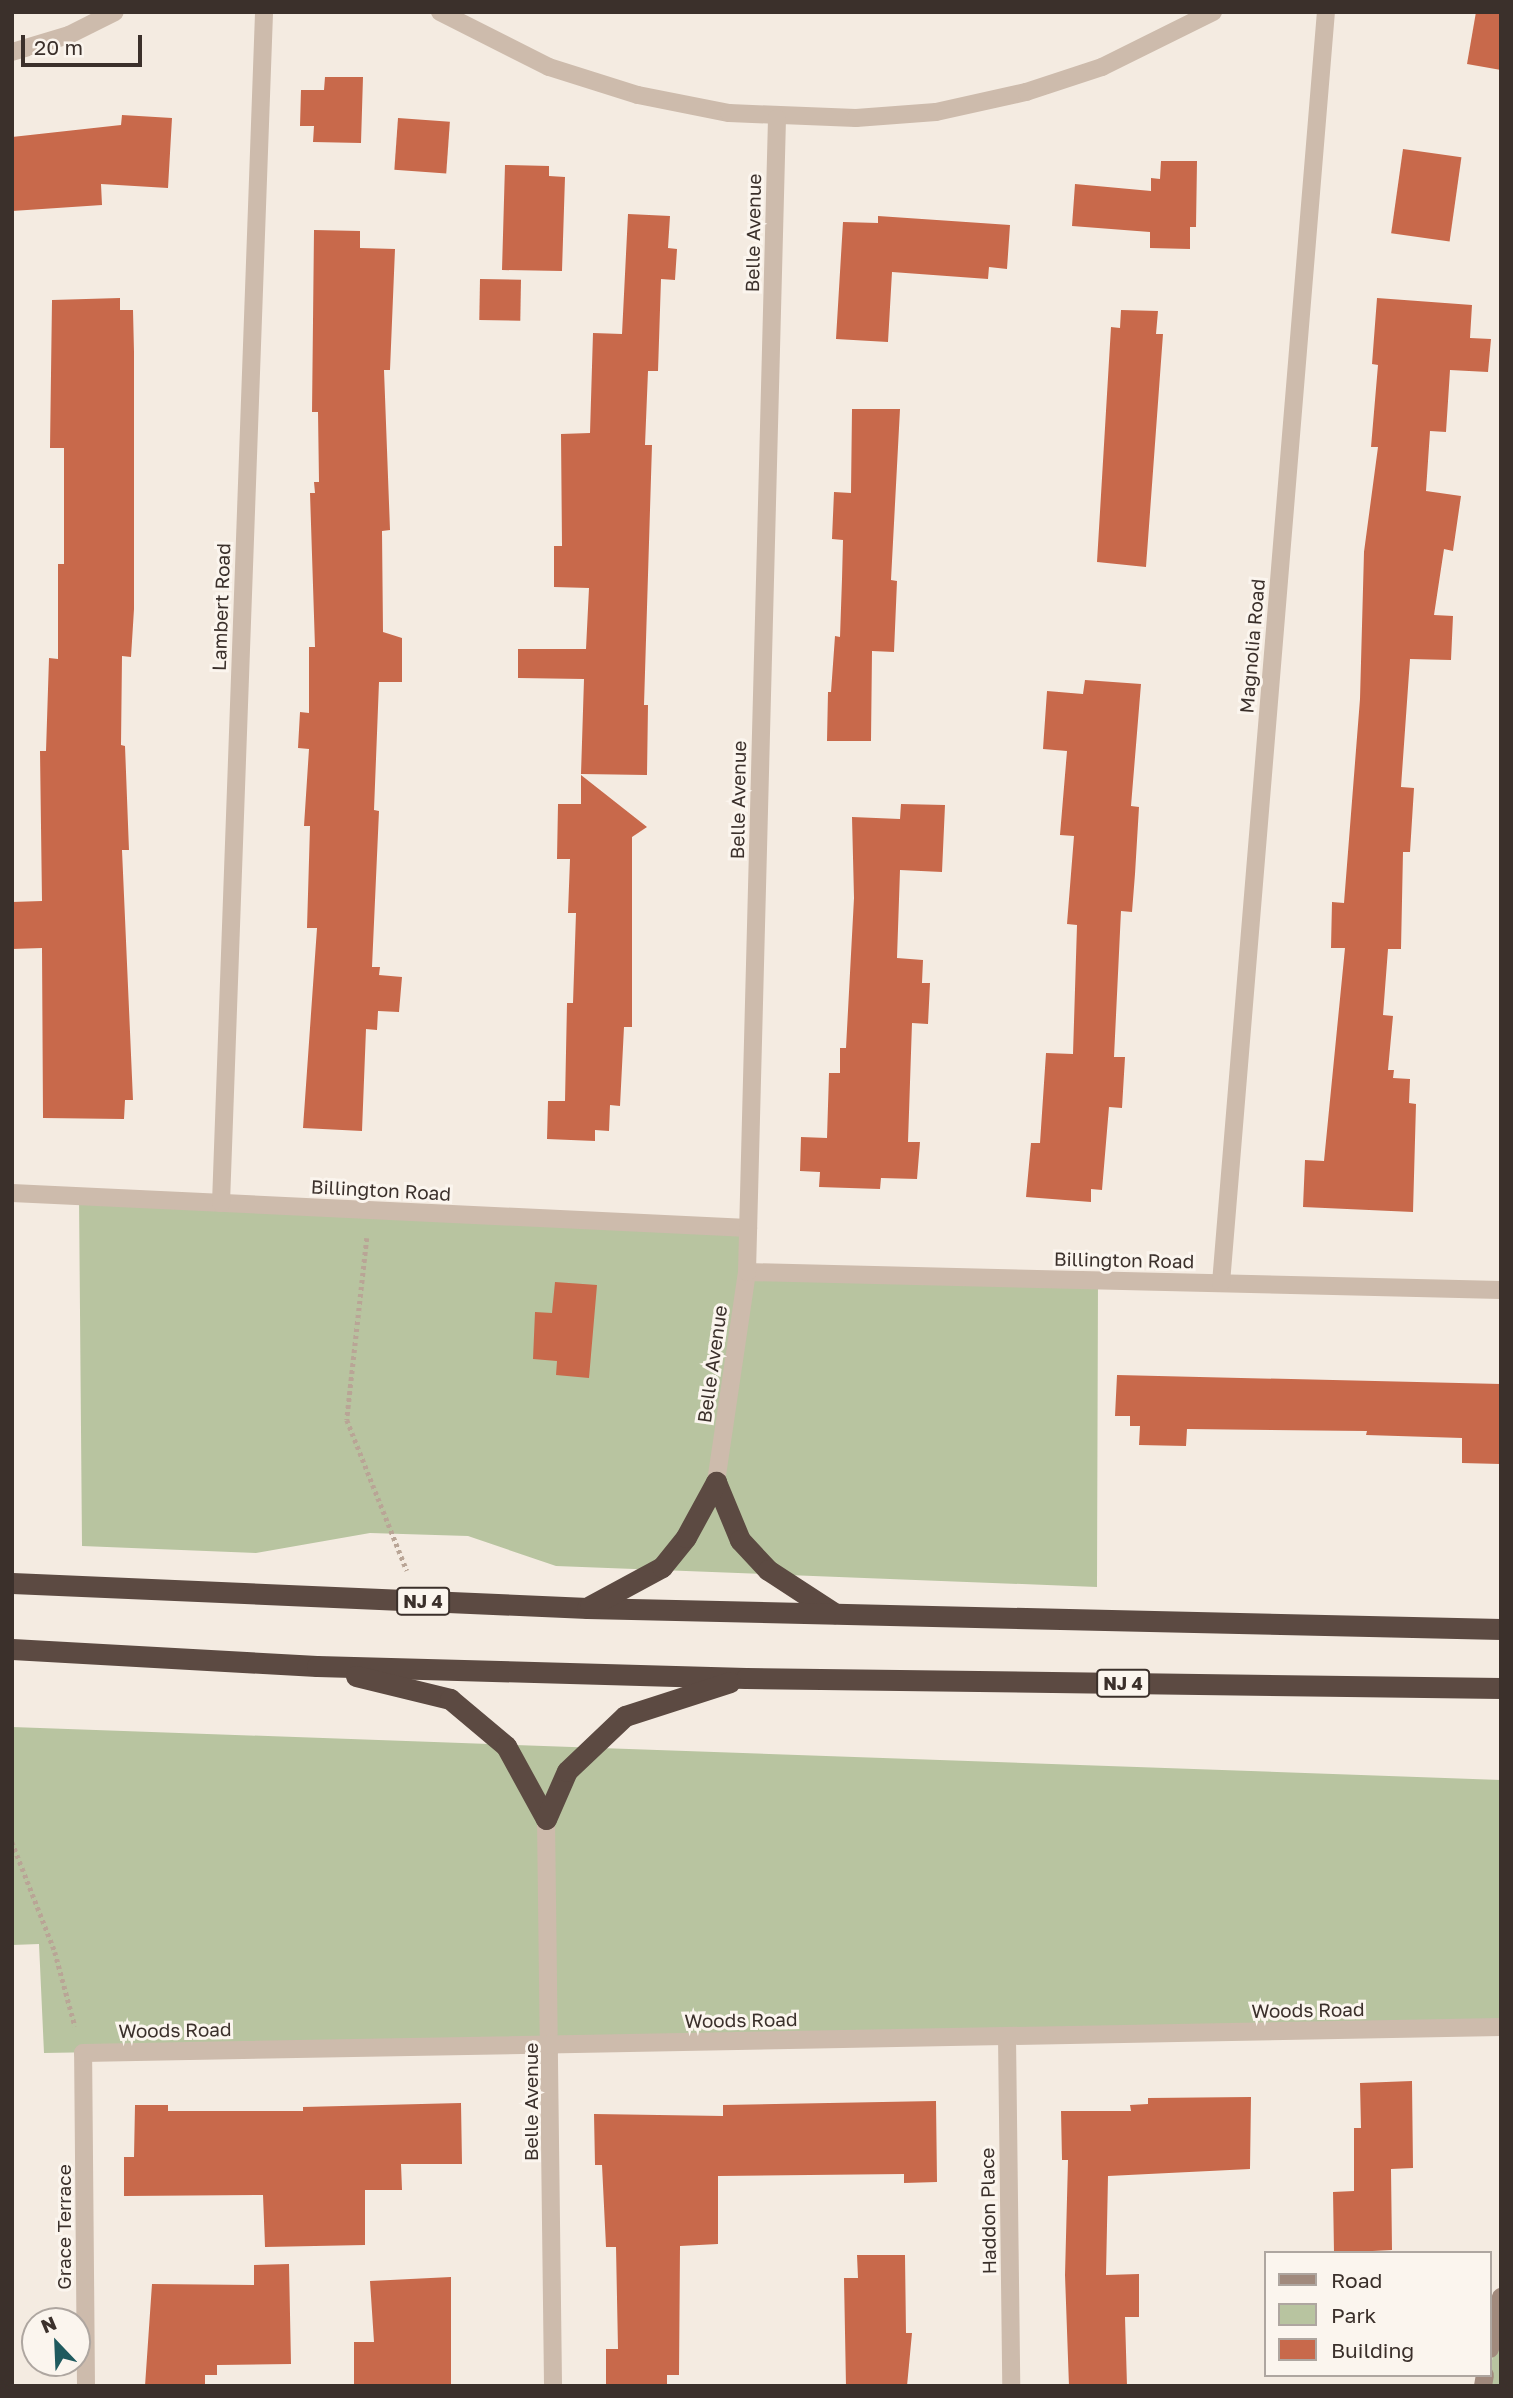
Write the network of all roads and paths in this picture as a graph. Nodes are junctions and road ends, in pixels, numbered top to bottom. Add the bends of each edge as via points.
1 (115, 12) edge
2 (264, 12) edge
3 (440, 12) edge
4 (1213, 12) edge
5 (1325, 12) edge
6 (12, 52) edge
7 (777, 117) junction
8 (12, 1193) edge
9 (221, 1203) junction
10 (370, 1210) junction
11 (748, 1228) junction
12 (747, 1272) junction
13 (1221, 1283) junction
14 (1501, 1290) edge
15 (716, 1482) junction
16 (12, 1583) edge
17 (419, 1601) junction
18 (587, 1608) junction
19 (834, 1613) junction
20 (1501, 1629) edge
21 (12, 1648) edge
22 (317, 1666) junction
23 (746, 1678) junction
24 (1501, 1688) edge
25 (546, 1819) junction
26 (12, 1842) edge
27 (1501, 2027) edge
28 (1007, 2036) junction
29 (552, 2044) junction
30 (83, 2053) junction
31 (1501, 2297) edge
32 (1492, 2340) edge
33 (86, 2386) edge
34 (553, 2386) edge
35 (1011, 2386) edge

1 - 6 street via 69,35
2 - 9 street, Lambert Road
3 - 7 street via 549,67 638,95
4 - 7 street via 1102,67 1027,92 936,112
5 - 13 street, Magnolia Road
7 - 11 street, Belle Avenue
8 - 9 street, Billington Road
9 - 10 street, Billington Road
10 - 11 street, Billington Road
10 - 17 path via 347,1420
11 - 12 street, Belle Avenue
12 - 13 street, Billington Road
12 - 15 street, Belle Avenue
13 - 14 street, Billington Road
15 - 18 highway via 662,1567
15 - 19 highway via 740,1540 768,1570
16 - 17 highway, NJ 4
17 - 18 highway, NJ 4
18 - 19 highway, NJ 4
19 - 20 highway, NJ 4
21 - 22 highway, NJ 4
22 - 23 highway, NJ 4
22 - 25 highway via 450,1699 506,1746
23 - 24 highway, NJ 4
23 - 25 highway via 625,1716 567,1771
25 - 29 street, Belle Avenue
26 - 30 path via 55,1952
27 - 28 street, Woods Road
28 - 29 street, Woods Road
28 - 35 street, Haddon Place
29 - 30 street, Woods Road
29 - 34 street, Belle Avenue
30 - 33 street, Grace Terrace
31 - 32 street

